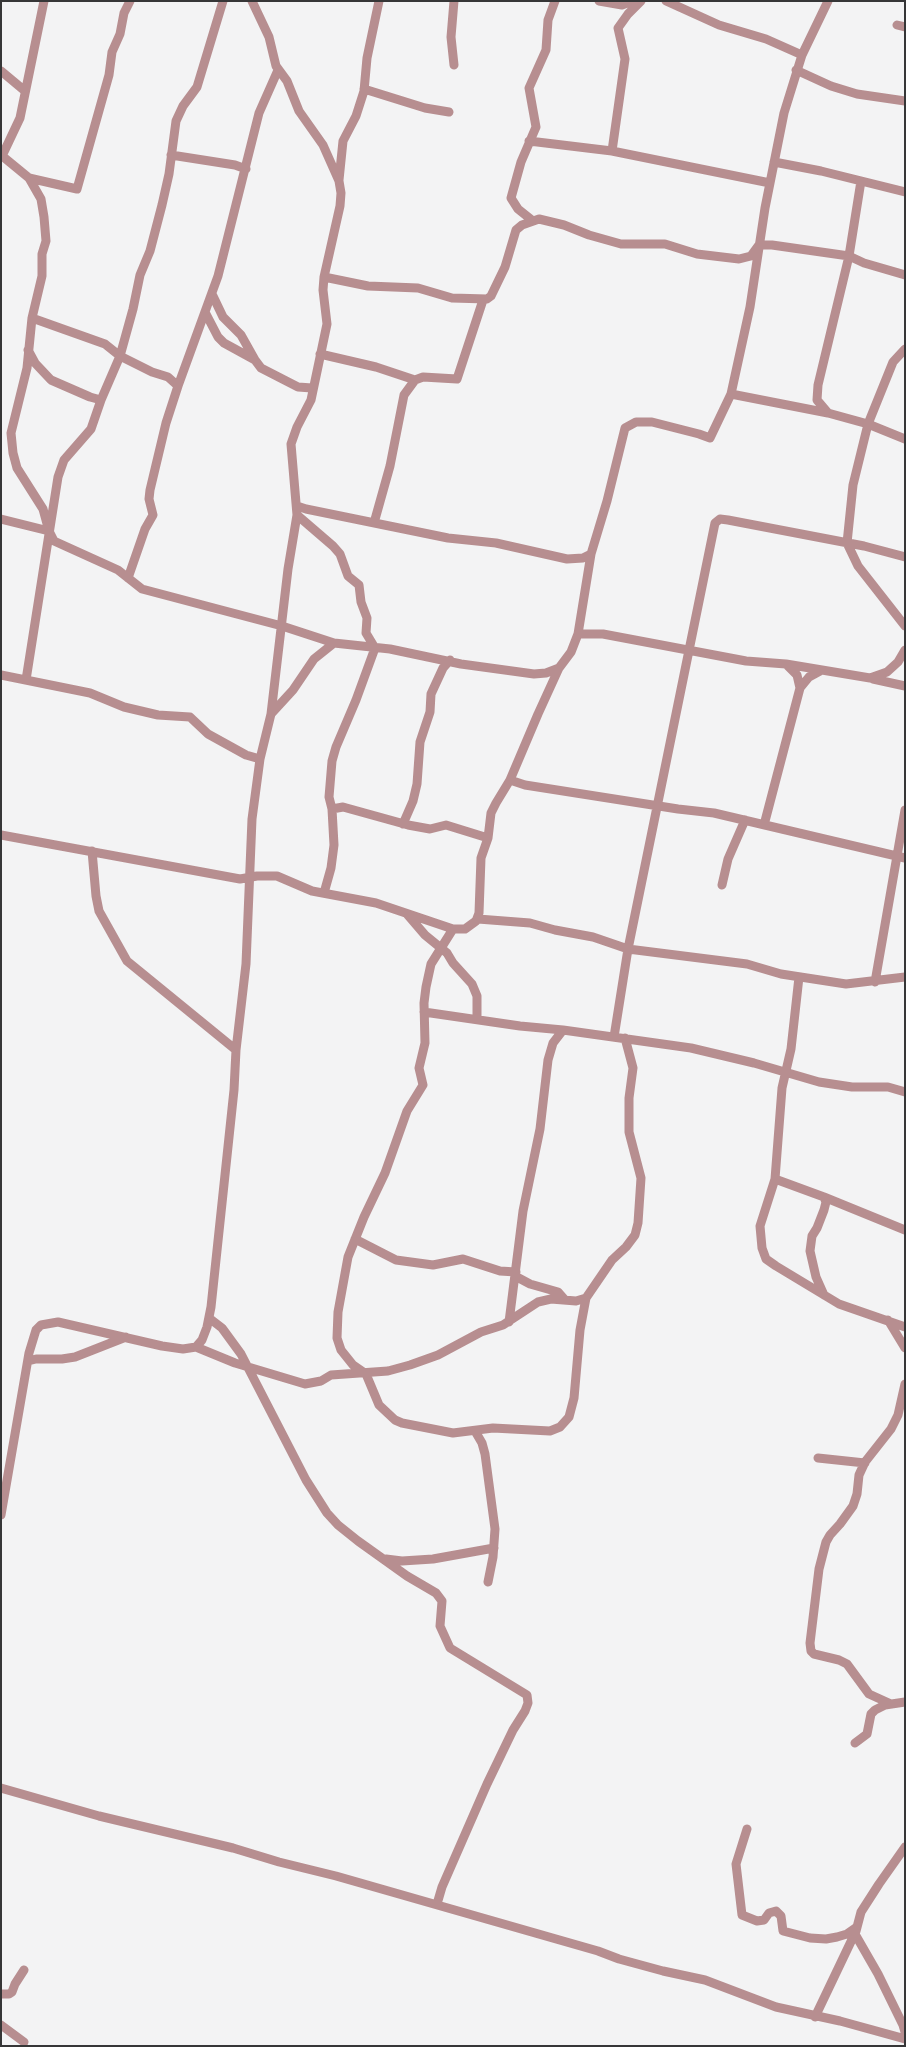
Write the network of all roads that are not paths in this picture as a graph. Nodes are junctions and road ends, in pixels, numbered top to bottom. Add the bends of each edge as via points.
1 (44, 1) edge
2 (130, 1) edge
3 (223, 1) edge
4 (252, 1) edge
5 (379, 1) edge
6 (454, 1) edge
7 (555, 1) edge
8 (599, 1) edge
9 (633, 1) edge
10 (641, 1) edge
11 (666, 1) edge
12 (828, 1) edge
13 (802, 55) junction
14 (454, 65) dead end
15 (278, 70) junction
16 (796, 70) junction
17 (1, 71) edge
18 (364, 89) junction
19 (25, 91) junction
20 (905, 102) edge
21 (449, 112) dead end
22 (529, 141) junction
23 (612, 151) junction
24 (171, 155) junction
25 (2, 156) edge
26 (774, 162) junction
27 (246, 170) junction
28 (29, 178) junction
29 (339, 181) junction
30 (861, 181) junction
31 (770, 183) junction
32 (905, 192) edge
33 (532, 221) junction
34 (760, 245) junction
35 (849, 256) junction
36 (905, 275) edge
37 (324, 277) junction
38 (212, 294) junction
39 (482, 300) junction
40 (205, 312) junction
41 (32, 318) junction
42 (28, 350) junction
43 (905, 350) edge
44 (320, 354) junction
45 (120, 356) junction
46 (255, 360) junction
47 (415, 380) junction
48 (178, 386) junction
49 (312, 388) junction
50 (730, 394) junction
51 (101, 400) junction
52 (828, 413) junction
53 (868, 424) junction
54 (6, 433) edge
55 (905, 440) edge
56 (297, 511) junction
57 (1, 519) edge
58 (374, 523) junction
59 (49, 531) junction
60 (847, 543) junction
61 (591, 554) junction
62 (905, 558) edge
63 (128, 578) junction
64 (282, 626) junction
65 (905, 626) edge
66 (578, 634) junction
67 (334, 643) junction
68 (375, 648) junction
69 (689, 649) junction
70 (905, 650) edge
71 (450, 660) junction
72 (786, 664) junction
73 (560, 668) junction
74 (820, 671) junction
75 (1, 675) edge
76 (870, 678) junction
77 (26, 680) junction
78 (905, 686) edge
79 (800, 688) junction
80 (271, 714) junction
81 (260, 759) junction
82 (510, 780) junction
83 (656, 805) junction
84 (332, 809) junction
85 (905, 810) edge
86 (745, 820) junction
87 (403, 824) junction
88 (764, 825) junction
89 (1, 835) edge
90 (488, 838) junction
91 (92, 851) junction
92 (902, 857) edge
93 (250, 877) junction
94 (722, 885) dead end
95 (324, 893) junction
96 (406, 913) junction
97 (478, 919) junction
98 (453, 929) junction
99 (442, 948) junction
100 (628, 949) junction
101 (799, 977) junction
102 (905, 977) edge
103 (875, 982) junction
104 (424, 1012) junction
105 (477, 1019) junction
106 (563, 1030) junction
107 (614, 1036) junction
108 (625, 1038) junction
109 (236, 1050) junction
110 (786, 1073) junction
111 (905, 1092) edge
112 (775, 1179) junction
113 (824, 1197) junction
114 (905, 1230) edge
115 (355, 1239) junction
116 (516, 1274) junction
117 (824, 1295) junction
118 (586, 1298) junction
119 (565, 1300) junction
120 (209, 1318) junction
121 (888, 1320) junction
122 (509, 1322) junction
123 (905, 1327) edge
124 (126, 1337) junction
125 (196, 1347) junction
126 (905, 1348) edge
127 (28, 1361) junction
128 (247, 1366) junction
129 (366, 1374) junction
130 (905, 1384) edge
131 (475, 1431) junction
132 (818, 1458) dead end
133 (865, 1463) junction
134 (2, 1511) edge
135 (494, 1548) junction
136 (385, 1559) junction
137 (488, 1582) dead end
138 (905, 1702) edge
139 (892, 1704) junction
140 (855, 1743) dead end
141 (1, 1788) edge
142 (748, 1829) dead end
143 (905, 1847) edge
144 (437, 1904) junction
145 (856, 1930) junction
146 (24, 1970) dead end
147 (1, 1994) edge
148 (815, 2017) junction
149 (1, 2025) edge
150 (905, 2032) edge
151 (905, 2040) edge
152 (24, 2042) dead end

1 - 19 street
2 - 28 street via 112,52 110,75 77,189
3 - 24 street via 197,87 176,121
4 - 15 street via 269,37
5 - 18 street
6 - 14 street via 451,37
7 - 22 street via 548,20 546,50 529,88 536,127
8 - 9 street via 622,5
10 - 23 street via 618,28 625,59
11 - 13 street via 719,25 766,39
12 - 13 street
13 - 16 street
15 - 27 street via 259,114
15 - 29 street via 287,81 299,111 323,145
16 - 20 street via 857,94
16 - 26 street
17 - 19 street
18 - 21 street
18 - 29 street via 356,116 343,141
19 - 25 street via 20,118
22 - 23 street
22 - 33 street via 511,198
23 - 31 street
24 - 27 street via 235,165
24 - 45 street via 162,205
25 - 28 street
26 - 30 street
26 - 31 street
27 - 38 street
28 - 41 street via 41,199 46,241
29 - 37 street via 340,206
30 - 32 street
30 - 35 street
31 - 34 street
33 - 34 street via 544,220 621,244 665,244 712,257 746,258
33 - 39 street via 516,230 505,267 491,296
34 - 35 street
34 - 50 street
35 - 36 street
35 - 52 street via 818,385 817,400
37 - 39 street via 368,286 414,288 444,297
37 - 44 street via 328,320
38 - 40 street
38 - 46 street via 223,317 241,335
39 - 47 street via 457,380 431,377
40 - 46 street via 224,344
40 - 48 street
41 - 42 street
41 - 45 street via 105,344
42 - 51 street via 51,380
42 - 54 street via 27,368
43 - 53 street via 894,362
44 - 47 street via 399,373
44 - 49 street
45 - 48 street via 168,377
45 - 51 street
46 - 49 street via 261,368 298,387
47 - 58 street via 407,388 402,401 390,466
48 - 63 street via 150,490 153,515 144,529
49 - 56 street via 292,444
50 - 52 street
50 - 61 street via 710,438 652,422 636,422 625,428
51 - 59 street via 91,429 64,460
52 - 53 street
53 - 55 street
53 - 60 street via 853,485
54 - 59 street via 18,468 43,509
56 - 58 street
56 - 64 street
56 - 68 street via 340,554 348,576 359,585 367,618 366,633
57 - 59 street
58 - 61 street via 448,538 496,543 568,559
59 - 63 street via 59,544
59 - 77 street
60 - 62 street
60 - 65 street via 858,566
60 - 69 street via 717,520 713,526
61 - 66 street
63 - 64 street via 142,588
64 - 67 street
64 - 80 street
66 - 69 street via 603,634
66 - 73 street
67 - 68 street
67 - 80 street via 314,659 293,690
68 - 71 street
68 - 84 street via 336,747 329,797
69 - 72 street via 746,661
69 - 83 street
70 - 76 street via 887,672
71 - 73 street via 534,674
71 - 87 street via 431,694 430,712 420,742 417,784
72 - 74 street
72 - 79 street via 798,674
73 - 82 street
74 - 76 street
74 - 79 street via 809,677
75 - 77 street
76 - 78 street
77 - 81 street via 96,695 158,715 190,717 208,734
79 - 88 street
80 - 81 street
81 - 93 street via 252,819
82 - 83 street
82 - 90 street via 491,813
83 - 86 street
83 - 100 street
84 - 87 street via 343,807
84 - 95 street via 333,855
85 - 92 street
86 - 88 street
86 - 94 street via 728,859
87 - 90 street via 430,829 446,825
88 - 92 street
89 - 91 street
90 - 97 street via 481,858
91 - 93 street via 240,879
91 - 109 street via 99,911 127,961
92 - 103 street
93 - 95 street via 277,876
93 - 109 street via 246,964
95 - 96 street via 376,903
96 - 98 street
96 - 99 street via 425,936
97 - 98 street via 466,929
97 - 100 street via 530,923 593,936
98 - 99 street
99 - 104 street via 431,964
99 - 105 street via 474,988
100 - 101 street via 747,964
100 - 107 street
101 - 103 street via 846,984
101 - 110 street
102 - 103 street
104 - 105 street
104 - 115 street via 426,1043 419,1068 424,1083 407,1110 385,1173
105 - 106 street
106 - 107 street
106 - 116 street via 553,1043 548,1060
107 - 108 street
108 - 110 street via 691,1048
108 - 118 street via 633,1068 629,1132 641,1178 638,1223 635,1235 612,1260
109 - 120 street
110 - 111 street via 819,1082 888,1087
110 - 112 street
112 - 113 street
112 - 117 street via 760,1226 766,1259
113 - 114 street
113 - 117 street via 824,1210 812,1236 810,1251
115 - 116 street via 396,1260 433,1265 463,1259
115 - 129 street via 341,1290 336,1338 345,1358
116 - 119 street via 530,1284 558,1292
116 - 122 street
117 - 121 street via 850,1309
118 - 119 street
118 - 131 street via 569,1417 560,1427 550,1431 493,1428
119 - 122 street via 538,1302
120 - 125 street via 205,1334
120 - 128 street via 222,1328
121 - 123 street
121 - 126 street
122 - 129 street via 419,1362
124 - 125 street via 183,1349
124 - 127 street via 75,1357
124 - 127 street via 50,1322 36,1330
125 - 128 street
127 - 134 street
128 - 129 street via 305,1384 331,1375
128 - 136 street via 306,1480 327,1513 338,1526
129 - 131 street via 379,1405 395,1420 410,1426 453,1433
130 - 133 street via 898,1415
131 - 135 street via 485,1454 495,1529
132 - 133 street
133 - 139 street via 859,1475 853,1506 826,1542 819,1569 810,1648 814,1654 847,1664 869,1694
135 - 136 street via 433,1559
135 - 137 street
136 - 144 street via 439,1597 442,1602 440,1626 450,1648 520,1689 528,1698 525,1711 487,1784
138 - 139 street
139 - 140 street via 871,1714 867,1734
141 - 144 street
142 - 145 street via 736,1864 742,1914 757,1921 776,1911 781,1916 783,1932 810,1938 826,1939
143 - 145 street via 870,1896
144 - 148 street via 619,1959 705,1980 776,2007
145 - 148 street
145 - 150 street
146 - 147 street via 12,1992
148 - 151 street
149 - 152 street

